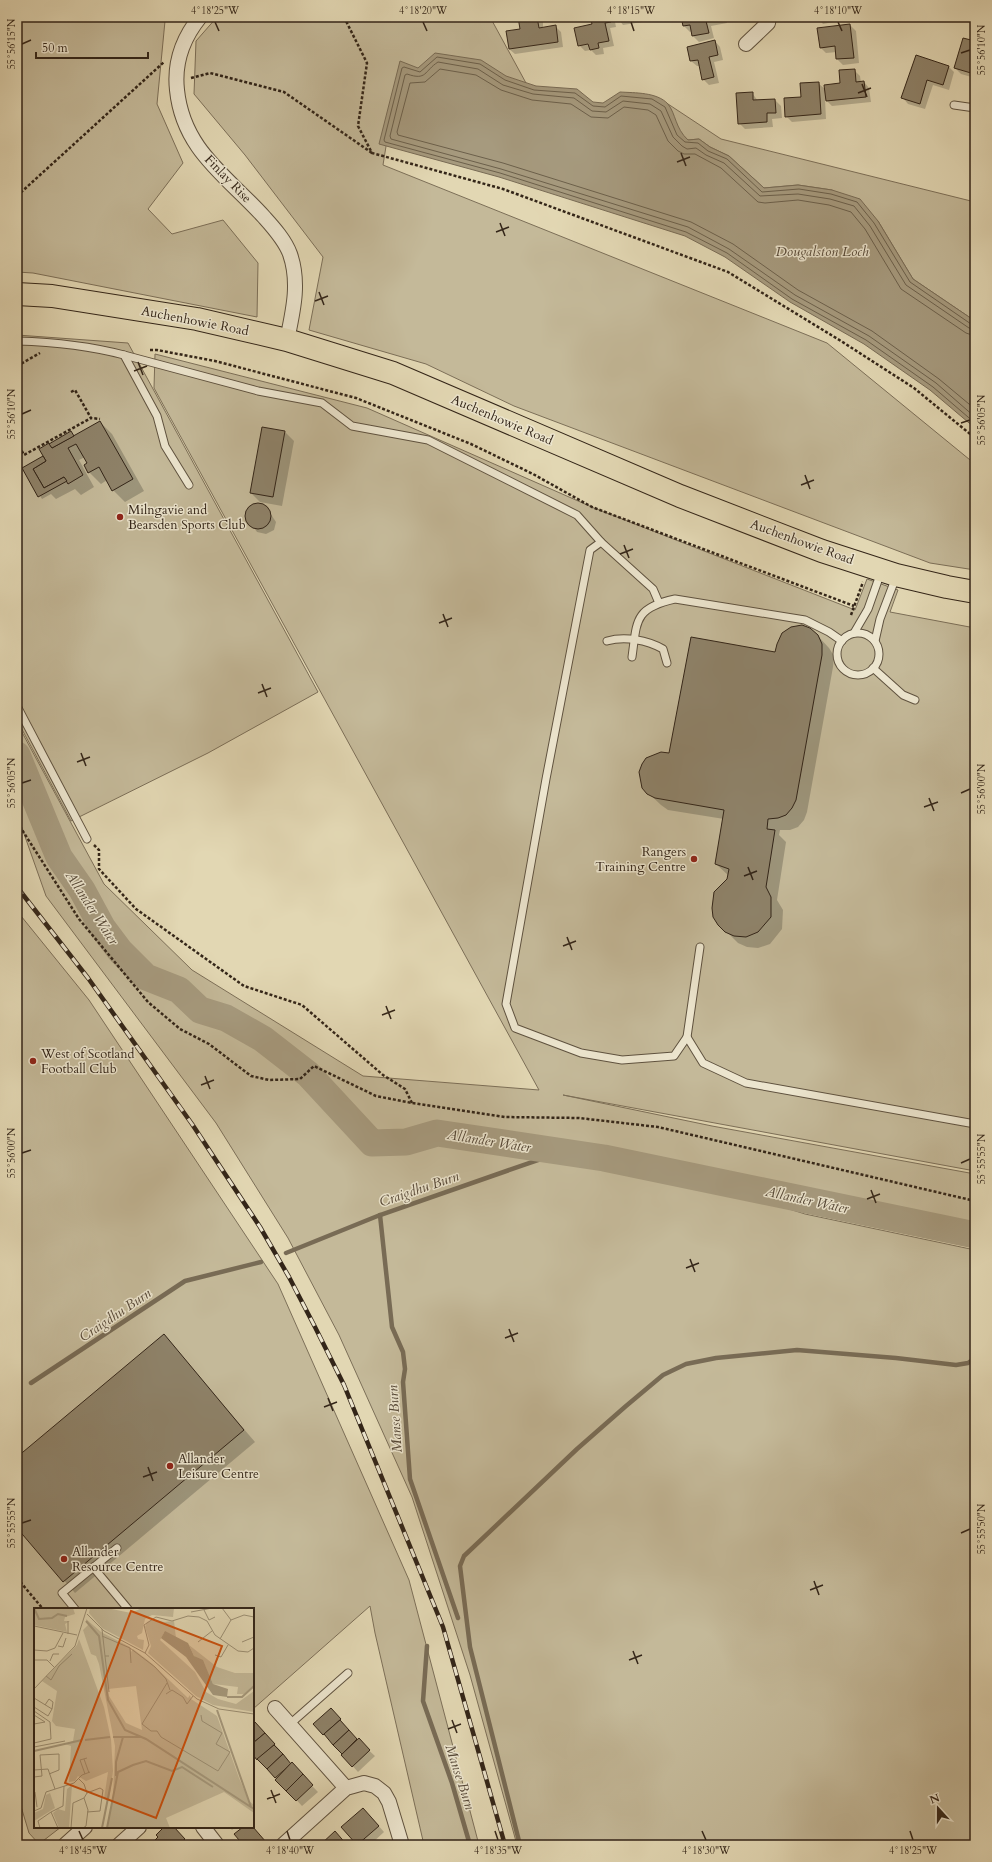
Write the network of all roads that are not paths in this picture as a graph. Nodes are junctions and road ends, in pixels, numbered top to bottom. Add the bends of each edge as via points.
1 (200, 17) edge
2 (769, 17) edge
3 (746, 44) dead end
4 (954, 104) dead end
5 (975, 108) edge
6 (17, 294) edge
7 (287, 340) junction
8 (17, 341) edge
9 (124, 355) junction
10 (189, 485) dead end
11 (601, 542) junction
12 (882, 571) junction
13 (975, 592) edge
14 (658, 603) junction
15 (854, 634) junction
16 (634, 640) junction
17 (607, 641) dead end
18 (842, 641) junction
19 (875, 642) junction
20 (632, 657) dead end
21 (667, 663) dead end
22 (873, 668) junction
23 (915, 700) dead end
24 (17, 706) edge
25 (87, 839) road end
26 (700, 947) dead end
27 (687, 1037) junction
28 (975, 1124) edge
29 (117, 1548) dead end
30 (94, 1567) junction
31 (75, 1608) edge
32 (127, 1608) edge
33 (348, 1673) dead end
34 (275, 1708) dead end
35 (290, 1724) junction
36 (346, 1788) junction
37 (84, 1828) edge
38 (138, 1828) edge
39 (204, 1828) edge
40 (65, 1845) edge
41 (119, 1845) edge
42 (217, 1845) edge
43 (283, 1845) edge
44 (402, 1845) edge

1 - 7 street, Finlay Rise via 183,44 176,82 179,106 190,134 208,161 275,229 289,253 296,284
2 - 3 street via 768,23
4 - 5 lane
6 - 7 main road, Auchenhowie Road via 52,296 197,319
7 - 12 main road, Auchenhowie Road via 393,373 680,496 822,551
8 - 9 lane via 110,351
9 - 10 lane via 157,416 165,446
9 - 11 lane via 258,391 322,403 352,426 428,440 577,515
11 - 14 lane via 653,589
11 - 27 lane via 590,550 506,1004 516,1028 581,1053 622,1060 674,1056
12 - 13 main road, Auchenhowie Road
12 - 15 lane via 868,610
12 - 19 lane via 880,619
14 - 16 lane via 644,612 636,622
14 - 18 lane via 675,599 805,620
15 - 18 lane
15 - 19 lane via 866,634
16 - 17 lane via 619,638
16 - 20 lane
16 - 21 lane via 654,644 663,649
18 - 22 lane via 837,656 845,670 859,675
19 - 22 lane via 879,652
22 - 23 lane via 903,696
24 - 25 lane
26 - 27 lane
27 - 28 lane via 703,1063 746,1083
29 - 30 lane
30 - 31 lane via 62,1593
30 - 32 lane
33 - 35 lane
34 - 35 street
35 - 36 street
36 - 43 street
36 - 44 street via 364,1782 384,1793
37 - 40 street
38 - 41 street
39 - 42 street

